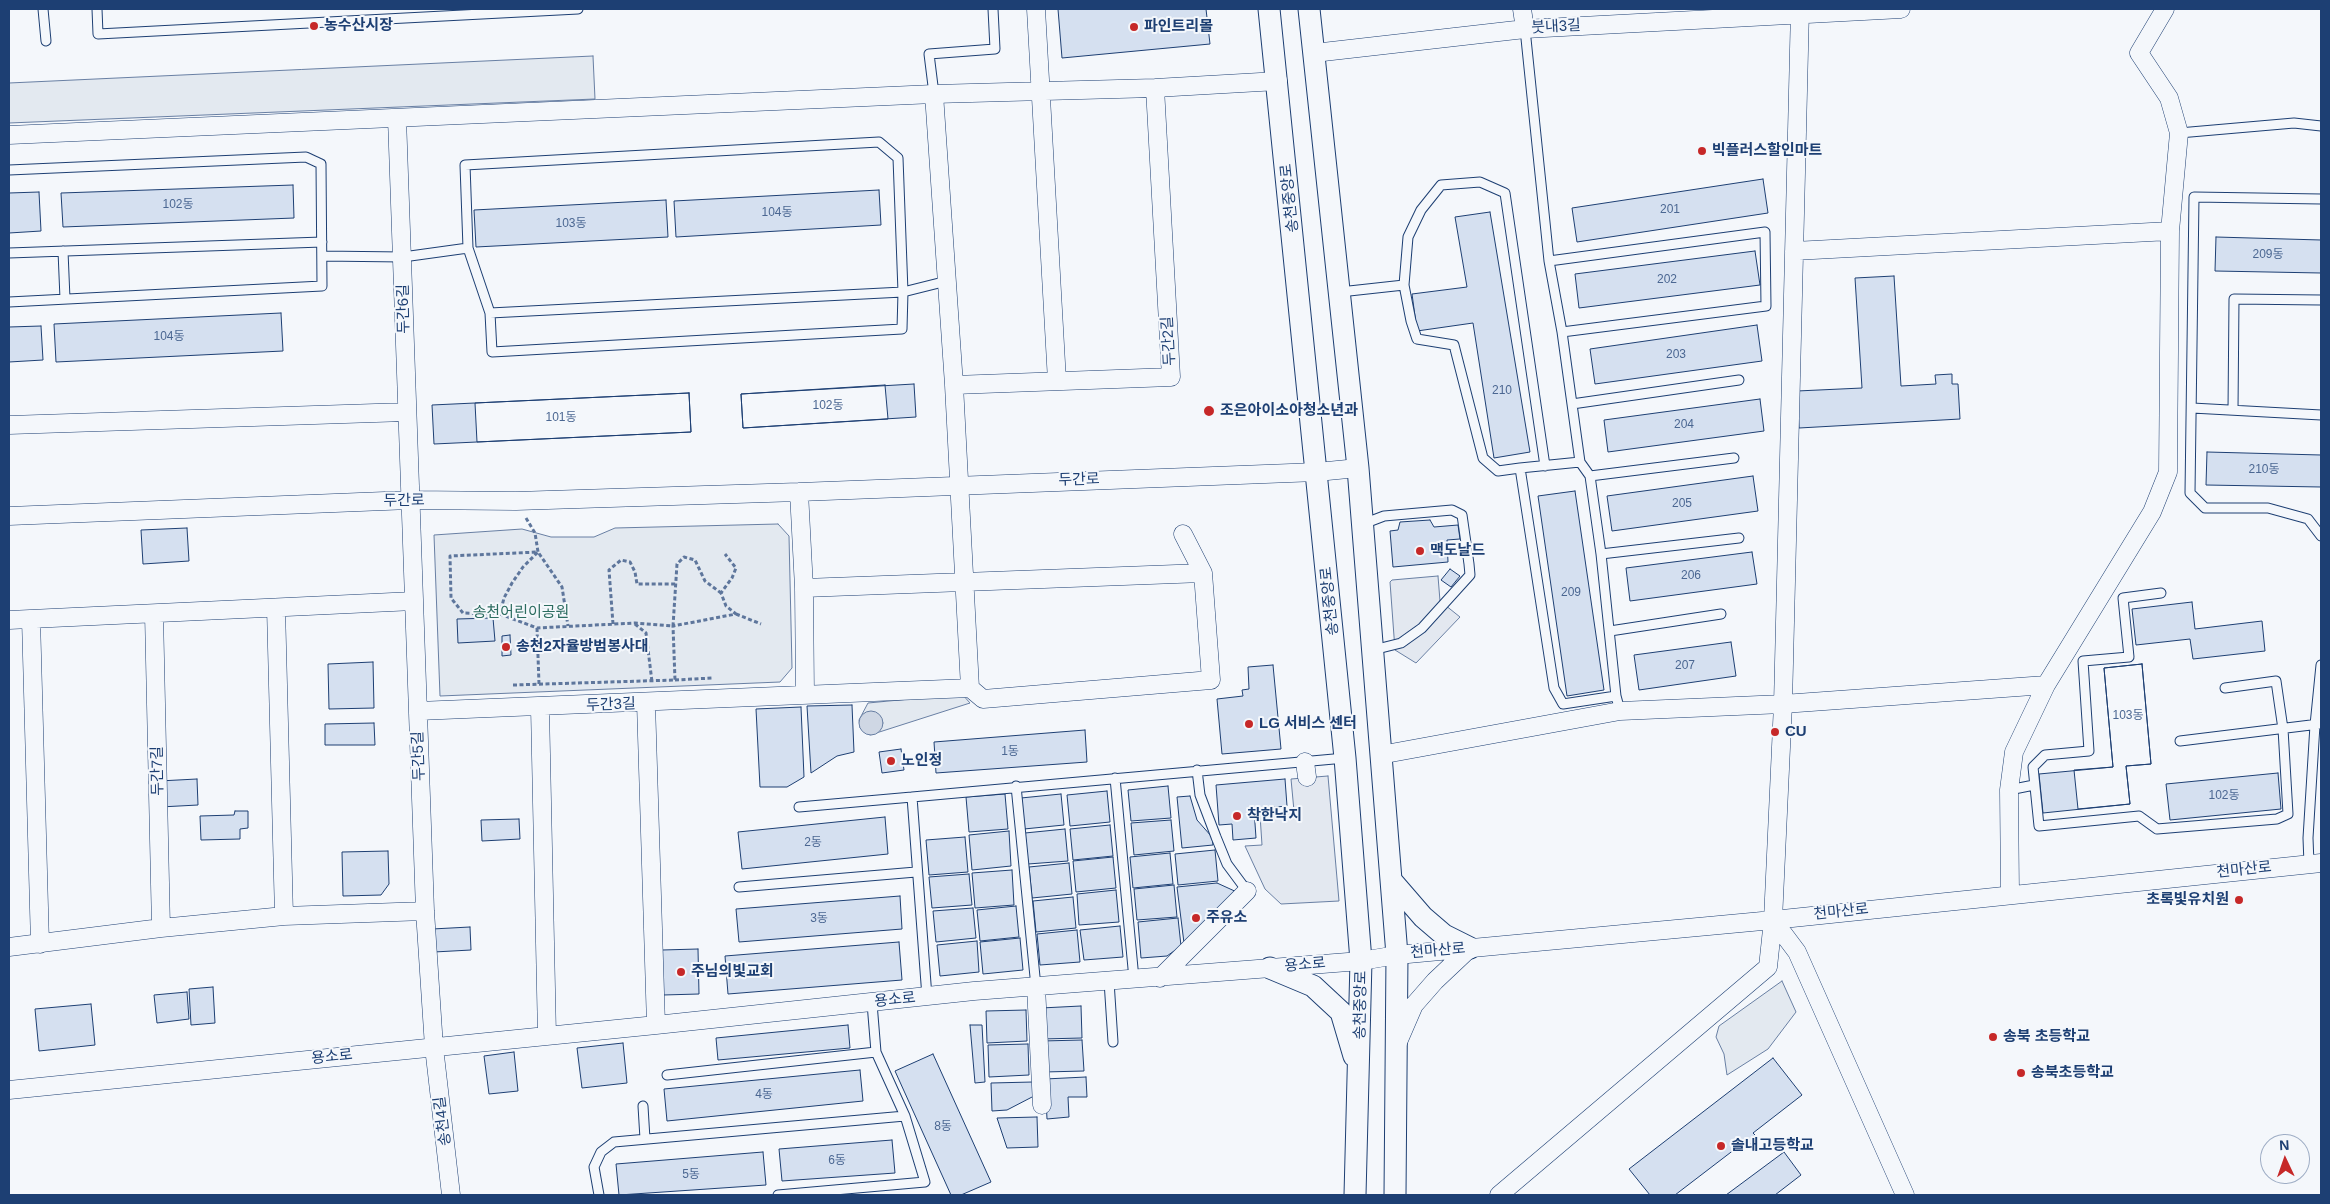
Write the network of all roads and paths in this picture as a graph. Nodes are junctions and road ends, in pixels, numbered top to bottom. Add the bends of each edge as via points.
1 (43, 9) edge
2 (97, 9) edge
3 (578, 9) edge
4 (993, 9) edge
5 (1036, 9) edge
6 (1269, 9) edge
7 (1309, 9) edge
8 (1522, 9) edge
9 (1901, 9) edge
10 (2165, 9) edge
11 (1800, 12) edge
12 (1526, 29) junction
13 (46, 41) dead end
14 (1314, 53) junction
15 (1278, 81) junction
16 (1155, 88) junction
17 (1041, 92) junction
18 (934, 94) junction
19 (397, 118) junction
20 (2321, 126) edge
21 (2179, 133) junction
22 (9, 135) edge
23 (9, 170) edge
24 (2321, 199) edge
25 (2170, 232) junction
26 (322, 242) junction
27 (468, 248) junction
28 (1794, 250) junction
29 (63, 251) junction
30 (9, 253) edge
31 (322, 256) junction
32 (403, 257) junction
33 (1549, 261) junction
34 (947, 281) junction
35 (1404, 285) junction
36 (903, 292) junction
37 (1340, 292) junction
38 (65, 299) junction
39 (2321, 300) edge
40 (9, 302) edge
41 (490, 313) junction
42 (1562, 332) junction
43 (1739, 380) dead end
44 (1057, 381) junction
45 (954, 385) junction
46 (1572, 404) junction
47 (2192, 408) junction
48 (2232, 410) junction
49 (406, 412) junction
50 (2321, 415) edge
51 (9, 425) edge
52 (1734, 458) dead end
53 (1580, 462) junction
54 (1544, 466) junction
55 (1358, 468) junction
56 (1520, 468) junction
57 (1317, 472) junction
58 (1590, 476) junction
59 (960, 485) junction
60 (799, 492) junction
61 (410, 500) junction
62 (9, 516) edge
63 (1363, 524) junction
64 (535, 533) dead end
65 (1183, 534) dead end
66 (2321, 536) edge
67 (1739, 538) dead end
68 (538, 552) junction
69 (725, 554) dead end
70 (1601, 554) junction
71 (1203, 574) junction
72 (676, 584) junction
73 (966, 584) junction
74 (804, 588) junction
75 (721, 593) junction
76 (2160, 594) dead end
77 (414, 601) junction
78 (276, 608) junction
79 (154, 614) junction
80 (500, 614) junction
81 (736, 614) junction
82 (1721, 614) dead end
83 (31, 619) junction
84 (9, 620) edge
85 (635, 623) junction
86 (613, 624) junction
87 (761, 624) dead end
88 (568, 626) junction
89 (673, 626) junction
90 (537, 628) junction
91 (1610, 631) junction
92 (1373, 650) junction
93 (2321, 665) edge
94 (712, 678) dead end
95 (675, 680) junction
96 (652, 681) junction
97 (539, 684) junction
98 (514, 685) dead end
99 (2046, 685) junction
100 (970, 688) junction
101 (2225, 688) dead end
102 (805, 694) junction
103 (646, 703) junction
104 (1618, 703) junction
105 (1782, 704) junction
106 (540, 708) junction
107 (418, 712) junction
108 (2318, 724) edge
109 (2283, 729) junction
110 (2180, 741) dead end
111 (1380, 755) junction
112 (1345, 758) junction
113 (1197, 770) junction
114 (1115, 778) junction
115 (2034, 785) junction
116 (1016, 786) junction
117 (2009, 790) junction
118 (912, 797) junction
119 (799, 807) dead end
120 (2315, 863) edge
121 (916, 872) junction
122 (1391, 880) junction
123 (739, 887) dead end
124 (1246, 891) joint
125 (2010, 894) junction
126 (425, 911) junction
127 (284, 916) junction
128 (1773, 920) junction
129 (161, 928) junction
130 (40, 944) junction
131 (9, 947) edge
132 (1470, 948) junction
133 (1397, 955) junction
134 (1361, 961) junction
135 (1270, 968) junction
136 (1160, 978) junction
137 (1134, 979) junction
138 (1109, 981) junction
139 (1036, 987) junction
140 (927, 997) junction
141 (872, 1003) junction
142 (656, 1025) junction
143 (547, 1036) junction
144 (1114, 1042) dead end
145 (1397, 1044) junction
146 (434, 1047) junction
147 (876, 1052) junction
148 (1359, 1073) junction
149 (666, 1075) dead end
150 (9, 1090) edge
151 (643, 1106) dead end
152 (1042, 1106) dead end
153 (905, 1116) junction
154 (645, 1139) junction
155 (451, 1195) edge
156 (599, 1195) edge
157 (778, 1195) edge
158 (1355, 1195) edge
159 (1395, 1195) edge
160 (1499, 1195) edge
161 (1905, 1195) edge

1 - 13 lane
2 - 3 lane via 98,34
4 - 18 lane via 995,49 929,54
5 - 17 street
6 - 15 street, 송천중앙로
7 - 14 street
8 - 12 street
9 - 11 street, 붓내3길
10 - 21 street via 2139,53 2169,98
11 - 12 street, 붓내3길
11 - 28 street
12 - 14 street, 붓내3길
12 - 33 lane
14 - 37 street
15 - 16 street
15 - 57 street, 송천중앙로
16 - 17 street
16 - 44 street, 두간2길 via 1171,377
17 - 18 street
17 - 44 street
18 - 19 street
18 - 34 street
19 - 22 street
19 - 32 street, 두간6길
20 - 21 lane via 2294,123
21 - 25 street
23 - 26 lane via 306,157 321,164
24 - 47 lane via 2194,197
25 - 28 street
25 - 99 street via 2168,472 2152,512
26 - 29 lane
26 - 31 lane
27 - 32 lane
27 - 36 lane via 465,165 879,142 898,158
27 - 41 lane
28 - 105 street
29 - 30 lane
29 - 38 lane
31 - 32 lane
31 - 38 lane via 322,286
32 - 49 street, 두간6길
33 - 42 lane
33 - 42 lane via 1765,232 1766,306
34 - 36 lane
34 - 45 street
35 - 37 lane
35 - 54 lane via 1408,238 1422,210 1441,185 1480,182 1504,193
35 - 56 lane via 1417,339 1454,345 1483,458 1498,471
36 - 41 lane
36 - 41 lane via 902,329 492,352
37 - 55 street
38 - 40 lane
39 - 48 lane via 2234,299
42 - 46 lane
43 - 46 lane
44 - 45 street, 두간2길
45 - 59 street
46 - 53 lane
47 - 48 lane
47 - 66 lane via 2190,493 2205,508 2268,508 2308,519
48 - 50 lane
49 - 51 street
49 - 61 street, 두간6길
52 - 58 lane
53 - 54 lane
53 - 58 lane
54 - 56 lane
55 - 57 street, 두간로
55 - 63 street
56 - 104 lane via 1554,688 1563,704
57 - 59 street, 두간로
57 - 112 street, 송천중앙로
58 - 70 lane
59 - 60 street, 두간로
59 - 73 street
60 - 61 street, 두간로 via 516,501
60 - 74 street
61 - 62 street, 두간로
61 - 77 street, 두간5길
63 - 92 street
63 - 92 lane via 1384,516 1452,510 1462,515 1470,576 1422,628 1400,643
64 - 68 path
65 - 71 street
67 - 70 lane
68 - 80 path via 512,583
68 - 80 path via 450,556 451,598 462,613
68 - 88 path via 562,587
69 - 75 path via 736,568
70 - 91 lane
71 - 73 street
71 - 100 street via 1211,680 983,699
72 - 75 path via 677,564 684,557 695,560 705,581
72 - 86 path via 637,584 630,562 621,560 609,570
72 - 89 path
73 - 74 street
73 - 100 street
74 - 102 street
75 - 81 path via 726,606
76 - 115 lane via 2123,598 2129,658 2083,662 2089,751 2045,755 2033,767
77 - 78 street
77 - 107 street, 두간5길
78 - 79 street
78 - 127 street
79 - 83 street
79 - 129 street, 두간7길
80 - 90 path
81 - 87 path
81 - 89 path
82 - 91 lane
83 - 84 street
83 - 130 street
85 - 86 path
85 - 89 path
85 - 96 path via 646,633
86 - 88 path
88 - 90 path
89 - 95 path
90 - 97 path
91 - 104 lane
92 - 111 street
93 - 108 lane
94 - 95 path
95 - 96 path
96 - 97 path
97 - 98 path
99 - 105 street
99 - 117 street via 2014,752
100 - 102 street, 두간3길
101 - 109 lane via 2276,681
102 - 103 street, 두간3길
103 - 106 street, 두간3길
103 - 142 street
104 - 105 street
104 - 111 street
105 - 128 street
106 - 107 street, 두간3길
106 - 143 street
107 - 126 street, 두간5길
108 - 109 lane
108 - 120 lane via 2308,838
109 - 110 lane
109 - 115 lane via 2288,814 2277,819 2157,829 2139,816 2039,826
111 - 122 street
112 - 113 lane via 1306,770
112 - 134 street, 송천중앙로
113 - 114 lane
113 - 124 lane via 1200,795 1216,837 1227,864
114 - 116 lane
114 - 137 lane
115 - 117 lane
116 - 118 lane
116 - 139 lane
117 - 125 street
118 - 119 lane
118 - 121 lane
120 - 125 street, 천마산로
121 - 123 lane
121 - 140 lane
122 - 132 street via 1423,917 1444,935
122 - 133 street
124 - 136 street
125 - 128 street, 천마산로
126 - 127 street
126 - 146 street, 두간5길
127 - 129 street
128 - 132 street, 천마산로
128 - 160 street via 1768,966
128 - 161 street via 1797,952
129 - 130 street
130 - 131 street
132 - 133 street, 천마산로
132 - 145 street via 1414,1006
133 - 134 street, 천마산로
133 - 145 street
134 - 135 street, 용소로
134 - 148 street, 송천중앙로
135 - 136 street, 용소로
135 - 148 street via 1314,986 1341,1012
136 - 137 street, 용소로
137 - 138 street, 용소로
138 - 139 street, 용소로
138 - 144 lane
139 - 140 street, 용소로
139 - 152 street
140 - 141 street, 용소로
141 - 142 street, 용소로
141 - 147 lane
142 - 143 street, 용소로
143 - 146 street, 용소로
145 - 159 street
146 - 150 street, 용소로
146 - 155 street, 송천4길
147 - 149 lane
147 - 153 lane
148 - 158 street, 송천중앙로
151 - 154 lane
153 - 154 lane
153 - 157 lane via 925,1182
154 - 156 lane via 614,1142 601,1152 594,1167

